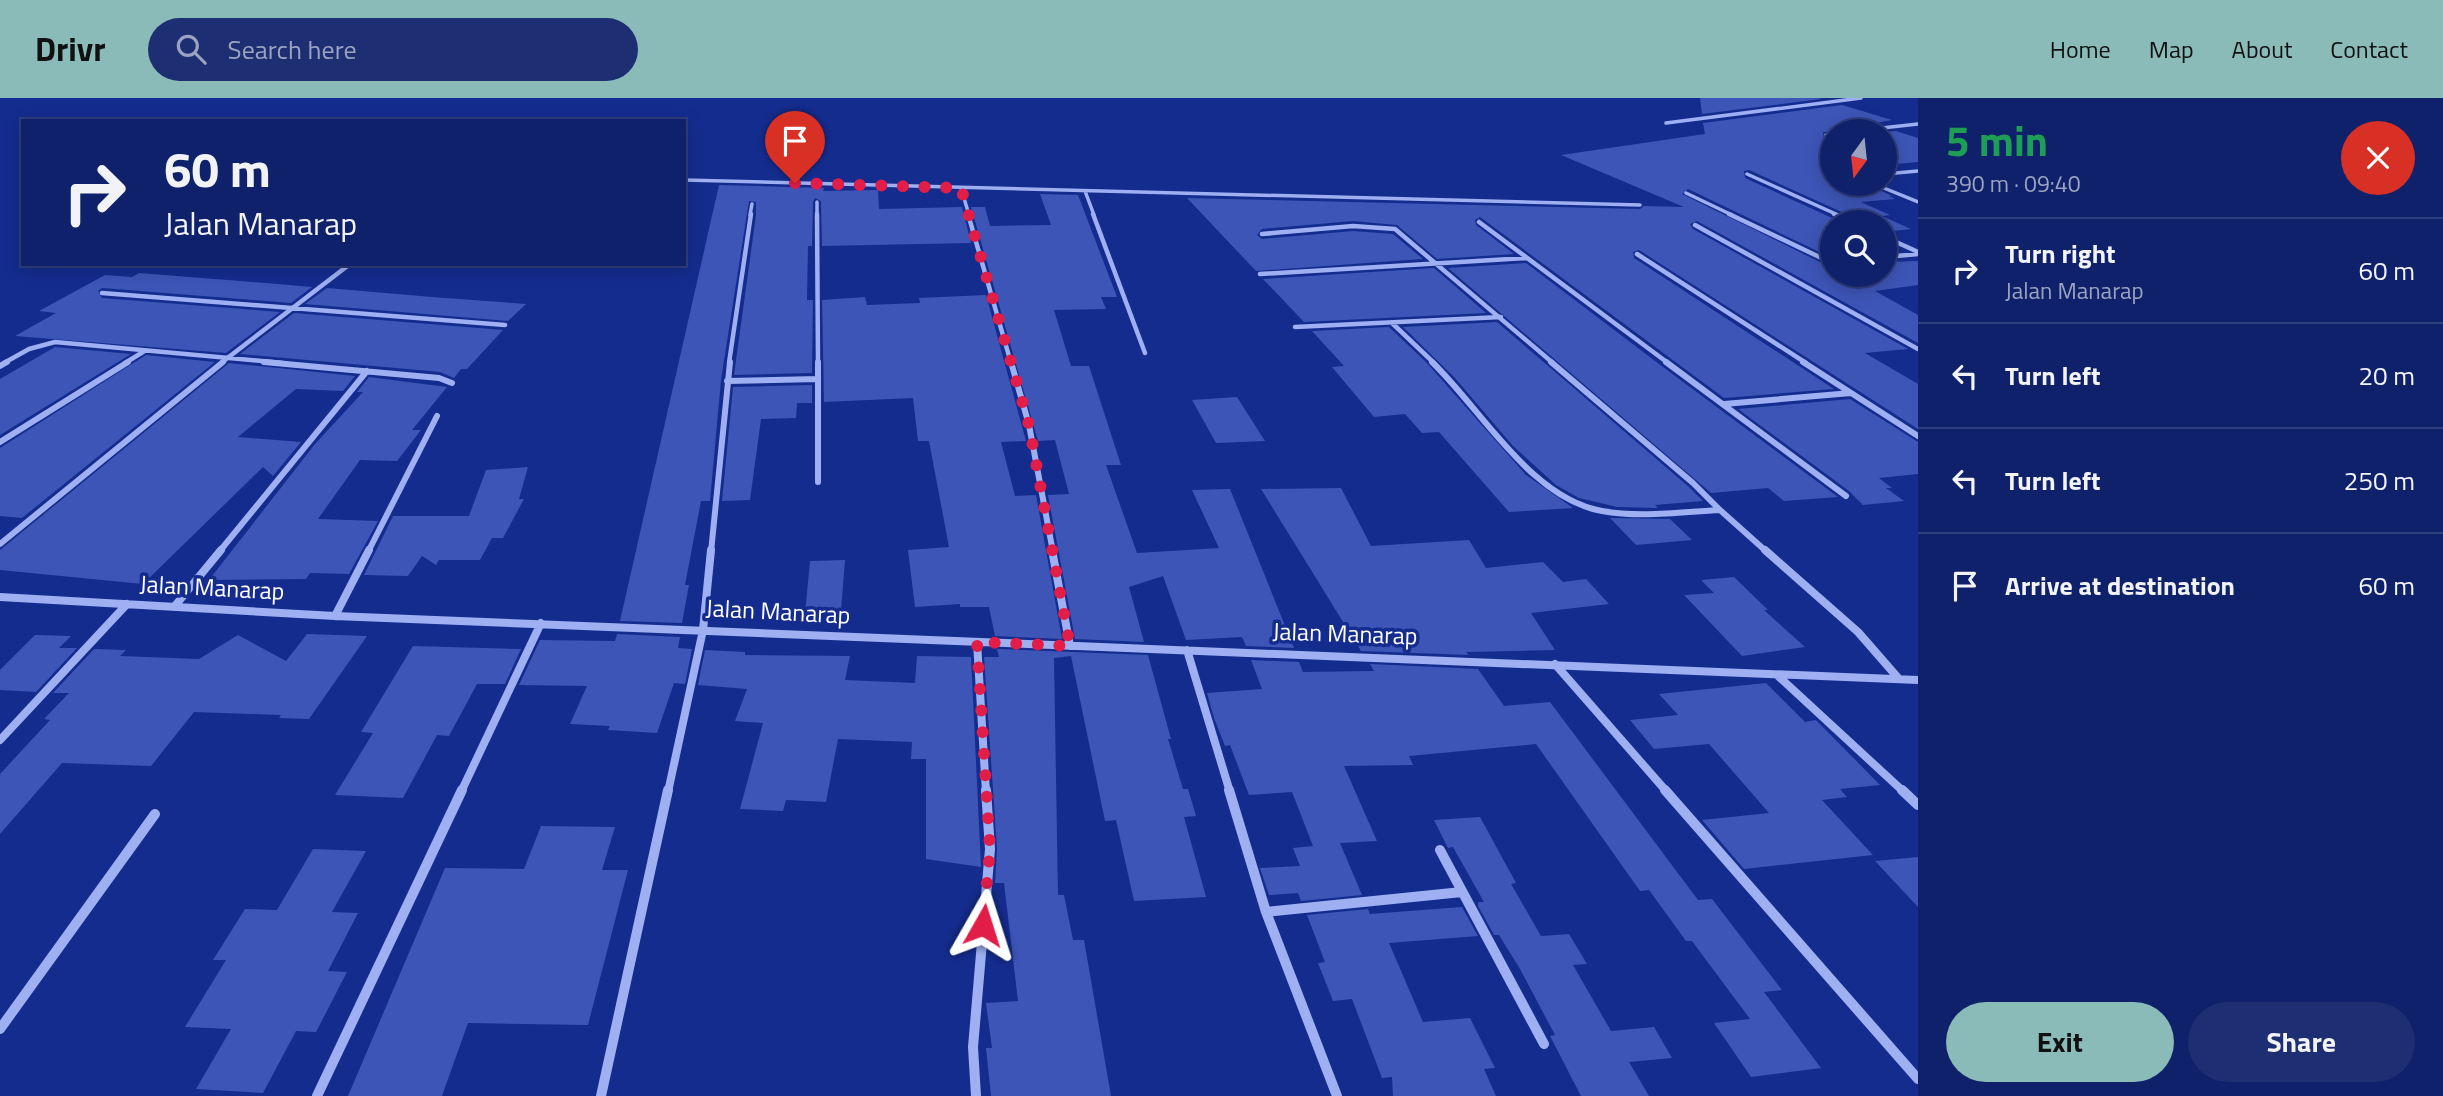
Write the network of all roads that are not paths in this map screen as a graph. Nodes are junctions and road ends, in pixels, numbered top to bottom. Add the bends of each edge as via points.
1 (1861, 98) edge
2 (1666, 123) dead end
3 (1918, 124) edge
4 (1897, 126) edge
5 (1918, 171) edge
6 (1897, 173) edge
7 (1747, 174) dead end
8 (686, 180) edge
9 (961, 188) junction
10 (1084, 191) junction
11 (1686, 193) dead end
12 (1897, 193) edge
13 (817, 202) dead end
14 (1918, 202) edge
15 (752, 204) dead end
16 (1640, 205) dead end
17 (1826, 210) edge
18 (1479, 222) dead end
19 (1695, 225) dead end
20 (1262, 234) dead end
21 (1897, 243) edge
22 (1918, 253) edge
23 (1637, 254) dead end
24 (1897, 256) edge
25 (1820, 257) edge
26 (1527, 258) junction
27 (1435, 262) junction
28 (347, 266) edge
29 (1260, 274) dead end
30 (102, 293) dead end
31 (296, 307) junction
32 (1502, 317) junction
33 (1392, 323) junction
34 (505, 325) dead end
35 (1295, 327) dead end
36 (1918, 349) edge
37 (143, 352) junction
38 (1145, 353) dead end
39 (229, 357) junction
40 (0, 366) edge
41 (367, 371) junction
42 (818, 379) junction
43 (727, 381) junction
44 (452, 383) dead end
45 (1850, 393) junction
46 (1724, 404) junction
47 (437, 416) dead end
48 (1918, 436) edge
49 (0, 442) edge
50 (818, 482) dead end
51 (1846, 496) dead end
52 (1720, 510) junction
53 (0, 544) edge
54 (0, 597) edge
55 (127, 604) junction
56 (174, 607) junction
57 (335, 616) junction
58 (541, 622) junction
59 (703, 630) junction
60 (977, 642) junction
61 (1070, 646) junction
62 (1187, 650) junction
63 (1555, 664) junction
64 (1776, 675) junction
65 (1899, 679) junction
66 (1918, 680) edge
67 (0, 740) edge
68 (1918, 805) edge
69 (155, 814) dead end
70 (1440, 850) dead end
71 (1462, 892) junction
72 (1266, 912) junction
73 (0, 1029) edge
74 (1544, 1045) dead end
75 (1918, 1079) edge
76 (317, 1096) edge
77 (601, 1096) edge
78 (976, 1096) edge
79 (1337, 1096) edge

1 - 2 street
3 - 4 street
5 - 6 street
7 - 17 street
8 - 9 street
9 - 10 street
9 - 61 street via 1029,425
10 - 16 street
10 - 38 street
11 - 25 street
12 - 14 street
13 - 42 street
15 - 43 street
18 - 26 street
19 - 36 street
20 - 27 street via 1385,226
21 - 22 street
22 - 24 street
23 - 45 street
26 - 27 street
26 - 46 street
27 - 29 street
27 - 32 street
28 - 31 street
30 - 31 street
31 - 34 street
31 - 39 street
32 - 33 street
32 - 52 street
33 - 35 street
33 - 52 street via 1562,498 1608,512
37 - 39 street
37 - 40 street via 48,342
37 - 49 street
39 - 41 street
39 - 53 street
41 - 44 street
41 - 56 street
42 - 43 street
42 - 50 street
43 - 59 street
45 - 46 street
45 - 48 street
46 - 51 street
47 - 57 street
52 - 65 street via 1858,632
54 - 55 street, Jalan Manarap
55 - 56 street, Jalan Manarap
55 - 67 street
56 - 57 street, Jalan Manarap
57 - 58 street, Jalan Manarap
58 - 59 street, Jalan Manarap
58 - 76 street
59 - 60 street, Jalan Manarap
59 - 77 street
60 - 61 street, Jalan Manarap
60 - 78 street via 990,849 973,1047
61 - 62 street, Jalan Manarap
62 - 63 street, Jalan Manarap
62 - 72 street
63 - 64 street, Jalan Manarap
63 - 75 street
64 - 65 street, Jalan Manarap
64 - 68 street
65 - 66 street, Jalan Manarap
69 - 73 street
70 - 71 street
71 - 72 street
71 - 74 street
72 - 79 street

